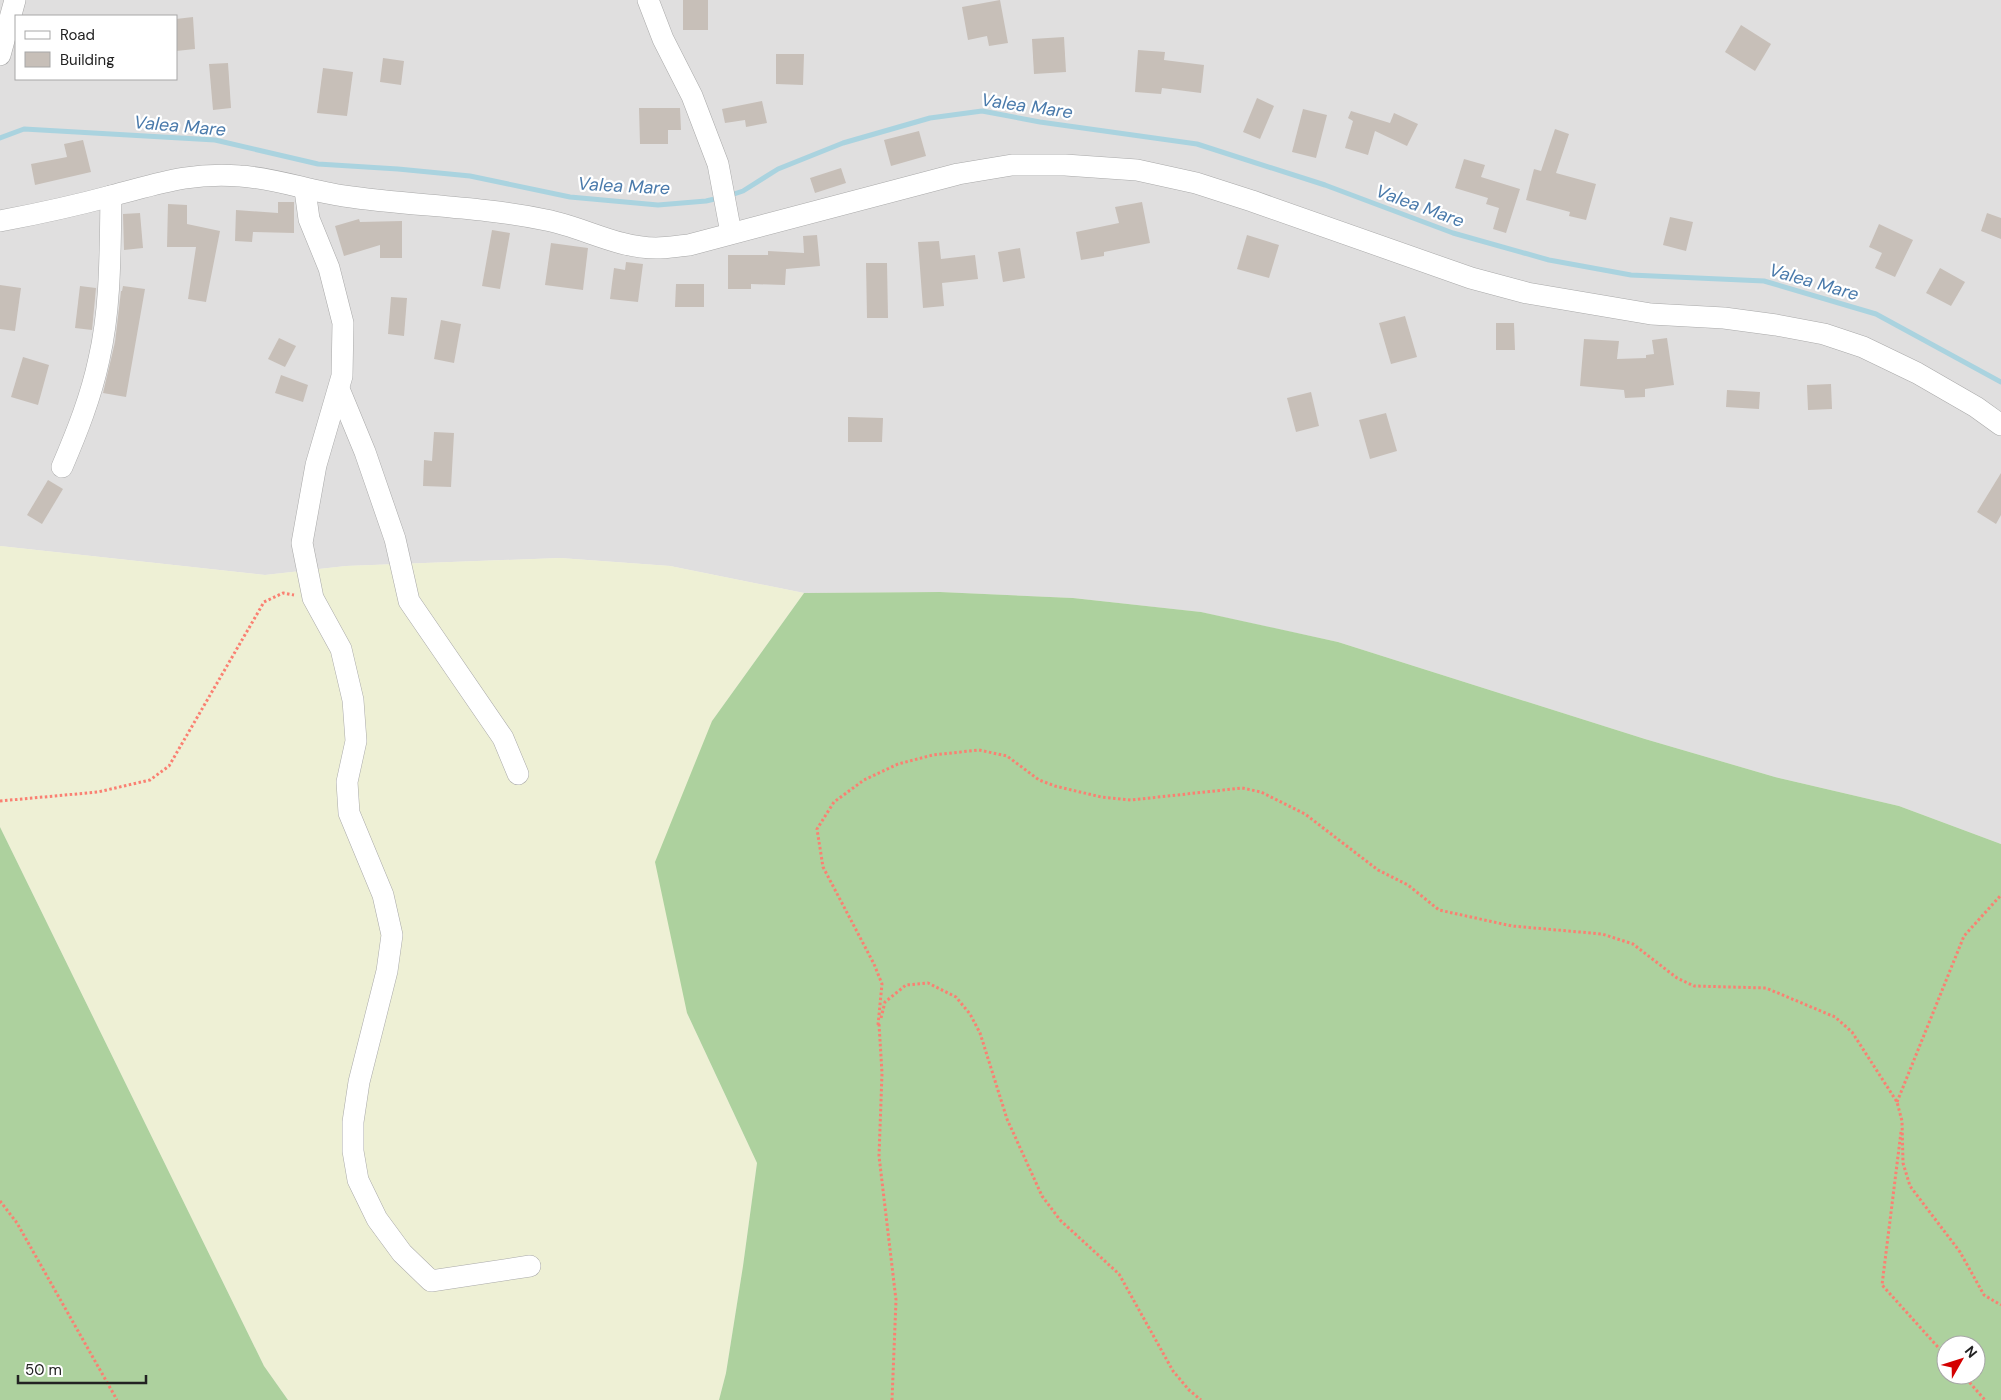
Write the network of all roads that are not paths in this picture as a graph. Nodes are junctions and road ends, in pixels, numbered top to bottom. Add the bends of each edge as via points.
1 (15, 0) edge
2 (648, 0) edge
3 (2, 39) edge
4 (305, 190) junction
5 (111, 196) junction
6 (0, 221) edge
7 (731, 233) junction
8 (339, 389) junction
9 (2001, 426) edge
10 (62, 467) dead end
11 (518, 774) dead end
12 (530, 1266) dead end

1 - 3 street
2 - 7 street via 663,39 692,96 718,164
4 - 5 street via 268,180 206,174 166,180
4 - 7 street via 479,208 548,220 622,243 655,248 689,244
4 - 8 street via 309,219 329,268 343,323
5 - 6 street
5 - 10 street via 107,302 100,358 84,417
7 - 9 street via 958,174 1012,165 1065,164 1137,170 1252,200 1471,278 1527,293 1651,314 1724,318 1824,334 1863,347 1918,372
8 - 11 street via 395,539 409,601 503,738
8 - 12 street via 316,465 302,542 313,598 341,649 353,700 356,741 347,782 349,813 384,895 392,935 353,1122 358,1180 377,1219 402,1253 431,1282

